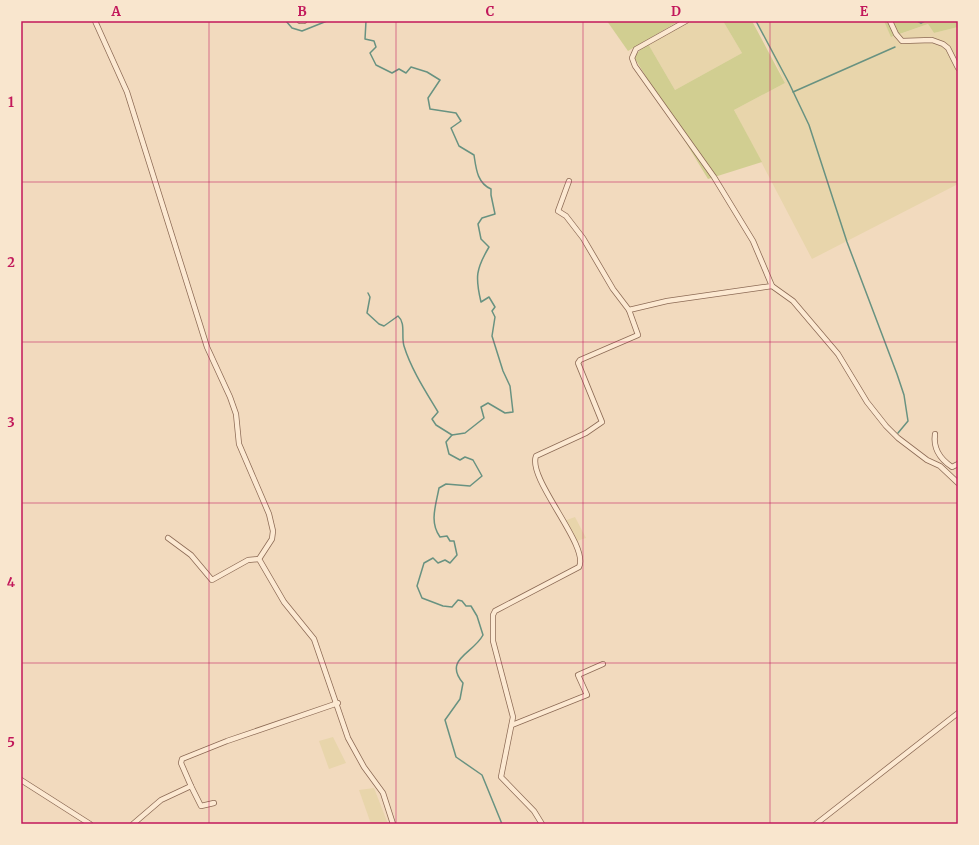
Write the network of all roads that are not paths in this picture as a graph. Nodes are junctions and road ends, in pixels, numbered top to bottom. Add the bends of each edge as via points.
1 (95, 21) edge
2 (300, 21) edge
3 (304, 21) edge
4 (686, 21) edge
5 (890, 21) edge
6 (958, 68) edge
7 (569, 181) dead end
8 (772, 286) junction
9 (630, 310) junction
10 (936, 434) dead end
11 (958, 466) edge
12 (948, 474) junction
13 (957, 481) edge
14 (168, 538) dead end
15 (260, 559) junction
16 (603, 664) dead end
17 (338, 703) junction
18 (958, 714) edge
19 (512, 725) junction
20 (21, 780) edge
21 (191, 786) junction
22 (214, 803) dead end
23 (90, 824) edge
24 (133, 824) edge
25 (393, 824) edge
26 (542, 824) edge
27 (816, 824) edge

1 - 15 street via 127,92 207,347 236,414 239,444 269,514 273,531 272,540
2 - 3 street
4 - 8 street via 636,48 632,55 633,62 714,177 753,241
5 - 6 street via 902,41 932,40 948,48
7 - 9 street via 558,211 566,216 583,238 613,289
8 - 9 street via 666,301
8 - 12 street via 793,301 838,354 867,402 886,426 898,438
9 - 19 street via 638,335 584,357 578,363 602,422 586,433 536,456 535,465 576,547 581,563 579,567 495,611 492,615 493,641 513,717
10 - 11 street via 935,445 939,455 952,467
11 - 12 street
12 - 13 street
14 - 15 street via 191,555 212,580 248,560
15 - 17 street via 284,602 314,639
16 - 19 street via 578,675 587,695
17 - 21 street via 182,759 181,763
17 - 25 street via 348,738 382,793
18 - 27 street
19 - 26 street via 501,777 534,811
20 - 23 street
21 - 22 street via 201,806
21 - 24 street via 161,800

